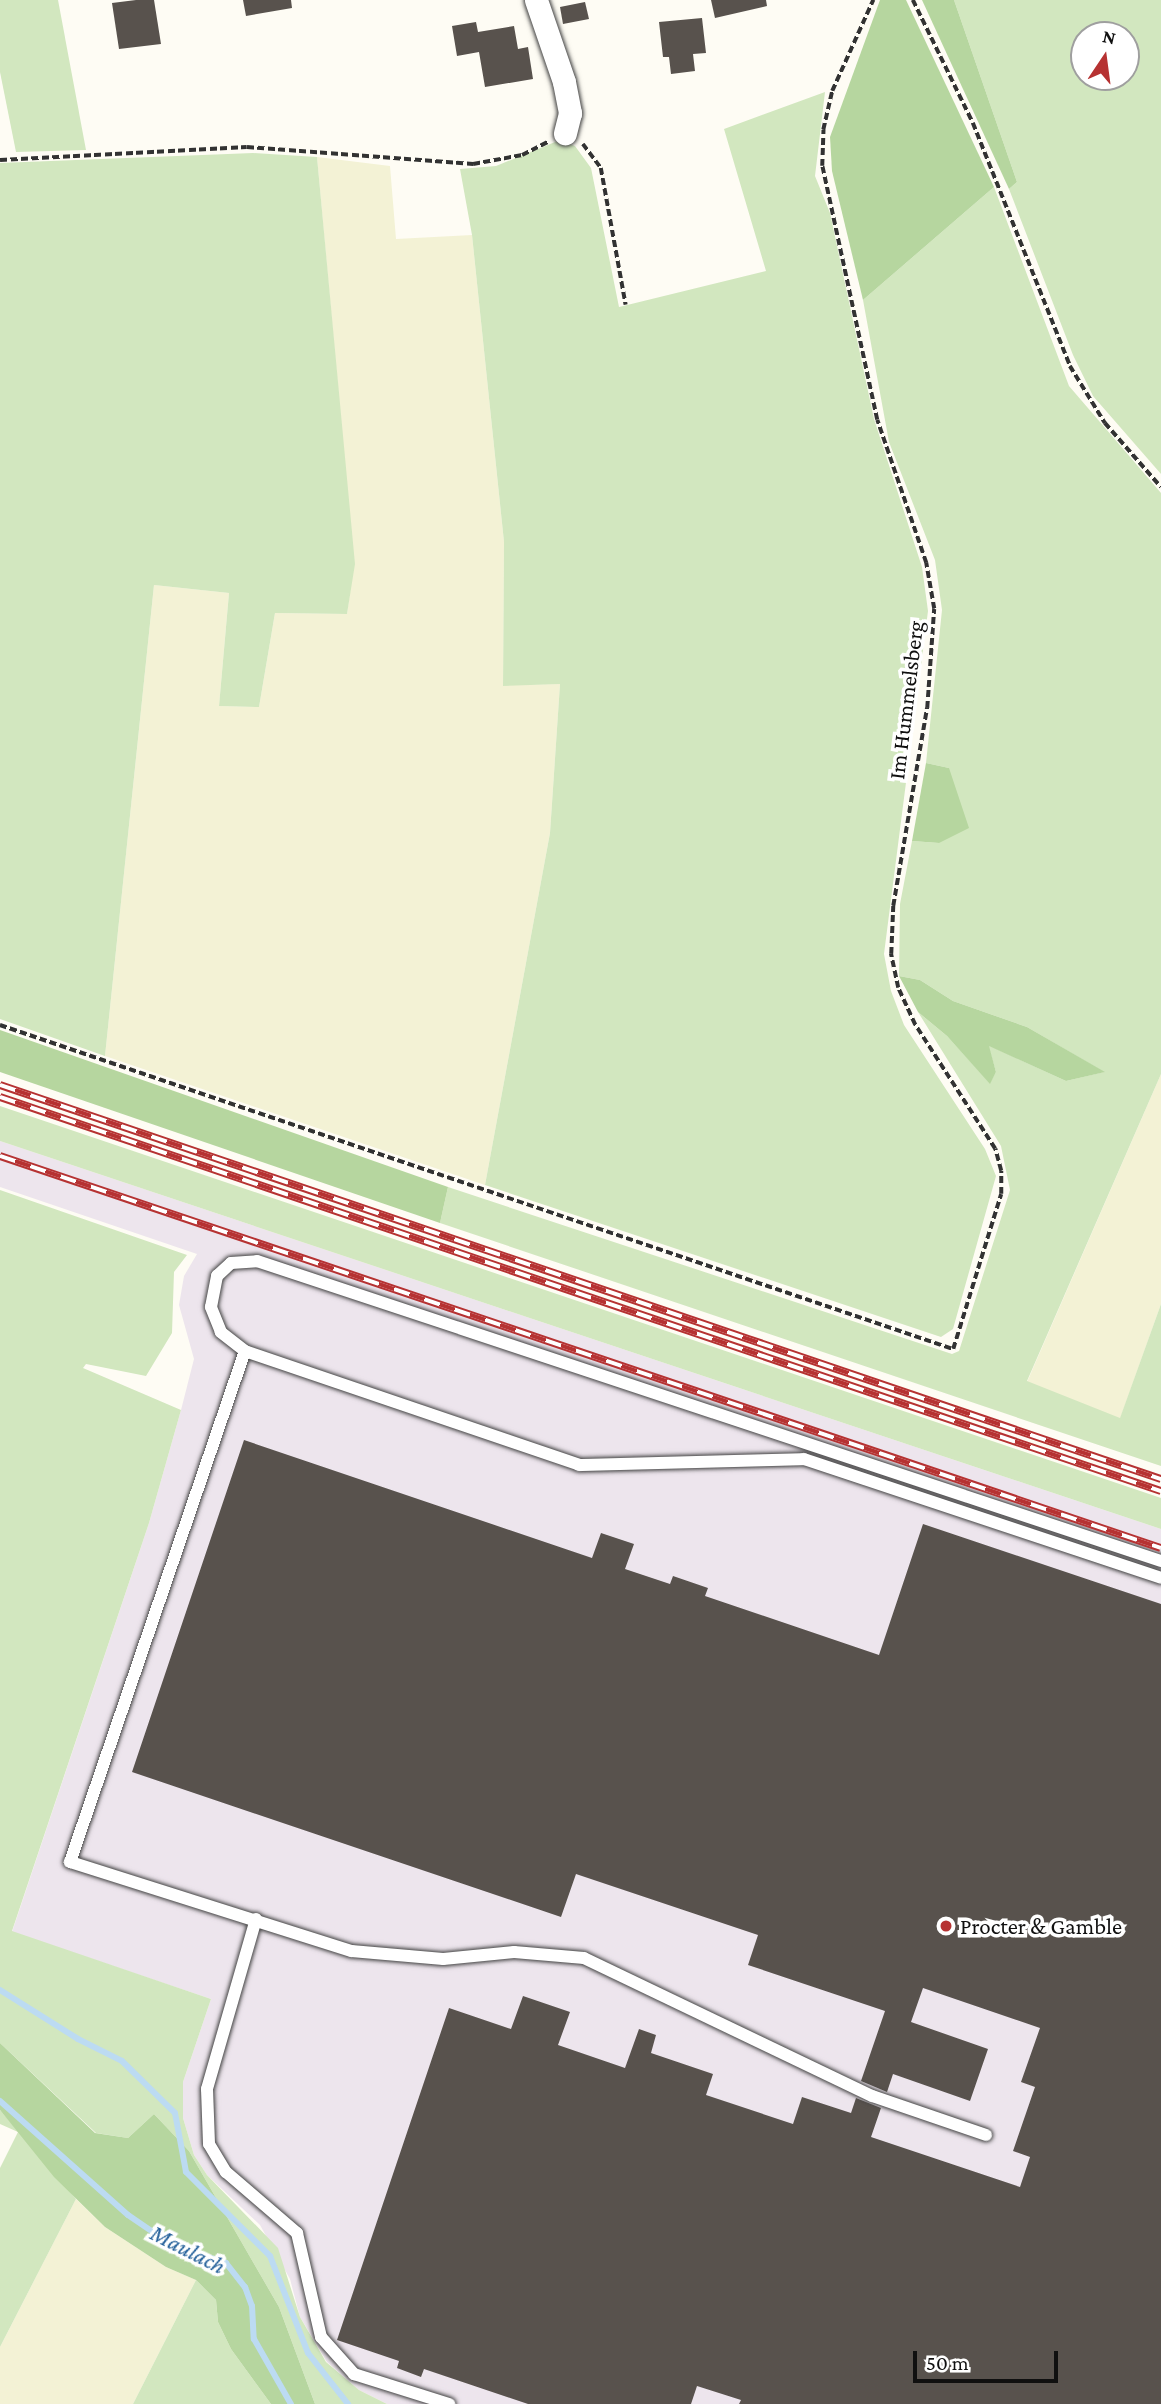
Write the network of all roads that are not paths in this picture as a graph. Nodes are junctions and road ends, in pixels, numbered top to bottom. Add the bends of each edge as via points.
1 (536, 0) edge
2 (565, 133) road end
3 (245, 1351) junction
4 (1161, 1561) edge
5 (1161, 1578) edge
6 (256, 1919) junction
7 (986, 2135) dead end
8 (449, 2404) edge

1 - 2 street via 564,82 570,113
3 - 4 lane via 221,1332 211,1307 217,1276 231,1263 257,1261
3 - 5 lane via 579,1465 804,1459
3 - 6 lane via 70,1862
6 - 7 lane via 351,1951 443,1959 514,1952 584,1958 872,2096
6 - 8 lane via 207,2089 209,2144 226,2172 297,2234 321,2337 355,2374

